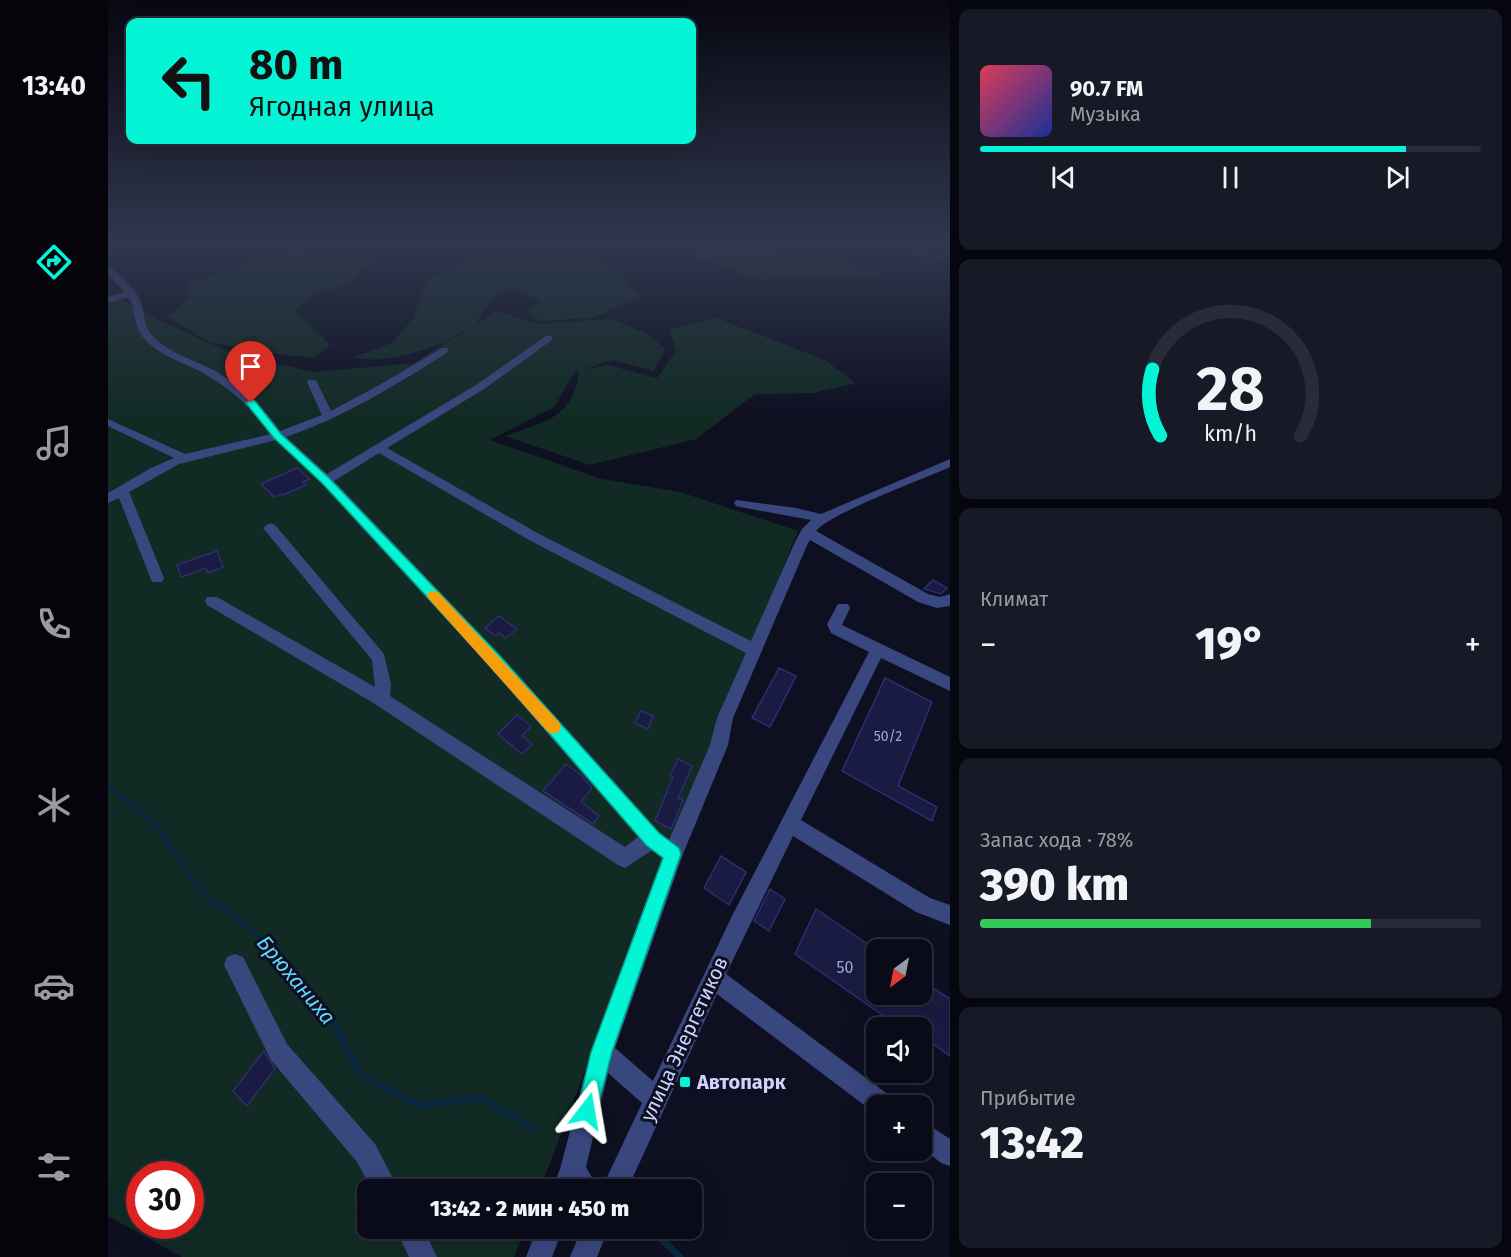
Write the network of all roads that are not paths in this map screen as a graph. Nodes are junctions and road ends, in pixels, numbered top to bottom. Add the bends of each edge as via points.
1 (135, 302) edge
2 (549, 338) dead end
3 (445, 350) dead end
4 (312, 382) dead end
5 (328, 417) junction
6 (108, 422) edge
7 (278, 436) junction
8 (379, 448) junction
9 (184, 458) junction
10 (950, 463) edge
11 (326, 480) junction
12 (122, 491) junction
13 (108, 498) edge
14 (740, 503) dead end
15 (822, 519) junction
16 (270, 528) dead end
17 (807, 532) junction
18 (157, 578) dead end
19 (950, 599) edge
20 (212, 601) dead end
21 (843, 608) dead end
22 (878, 649) junction
23 (756, 651) junction
24 (950, 684) edge
25 (381, 699) junction
26 (789, 823) junction
27 (652, 839) junction
28 (673, 854) junction
29 (950, 915) edge
30 (235, 965) dead end
31 (713, 978) junction
32 (602, 1052) junction
33 (870, 1095) edge
34 (655, 1098) junction
35 (932, 1140) edge
36 (950, 1154) edge
37 (380, 1179) edge
38 (576, 1179) edge
39 (619, 1179) edge
40 (414, 1239) edge
41 (546, 1239) edge
42 (591, 1239) edge
43 (424, 1257) edge
44 (539, 1257) edge
45 (583, 1257) edge

1 - 7 street via 146,334 161,348 241,393
2 - 8 street via 480,387
3 - 5 street
4 - 5 street
5 - 7 street
6 - 9 street
7 - 9 street
7 - 11 street
8 - 11 street
8 - 23 street via 536,538
9 - 12 street
10 - 15 street
11 - 27 street via 494,660
12 - 13 street
12 - 18 street
14 - 15 street
15 - 17 street
16 - 25 street via 379,658
17 - 19 street via 923,598 937,603
17 - 23 street
20 - 25 street
21 - 22 street via 834,624 836,628
22 - 24 street
22 - 26 street, улица Энергетиков
23 - 28 street via 725,717 719,745
25 - 27 street via 625,858
26 - 29 street via 923,905
26 - 31 street, улица Энергетиков
27 - 28 street
28 - 32 street
30 - 37 street via 279,1052 366,1153
31 - 33 street
31 - 34 street, улица Энергетиков
32 - 34 street
32 - 38 street
34 - 39 street, улица Энергетиков
35 - 36 street
40 - 43 street
41 - 44 street
42 - 45 street

